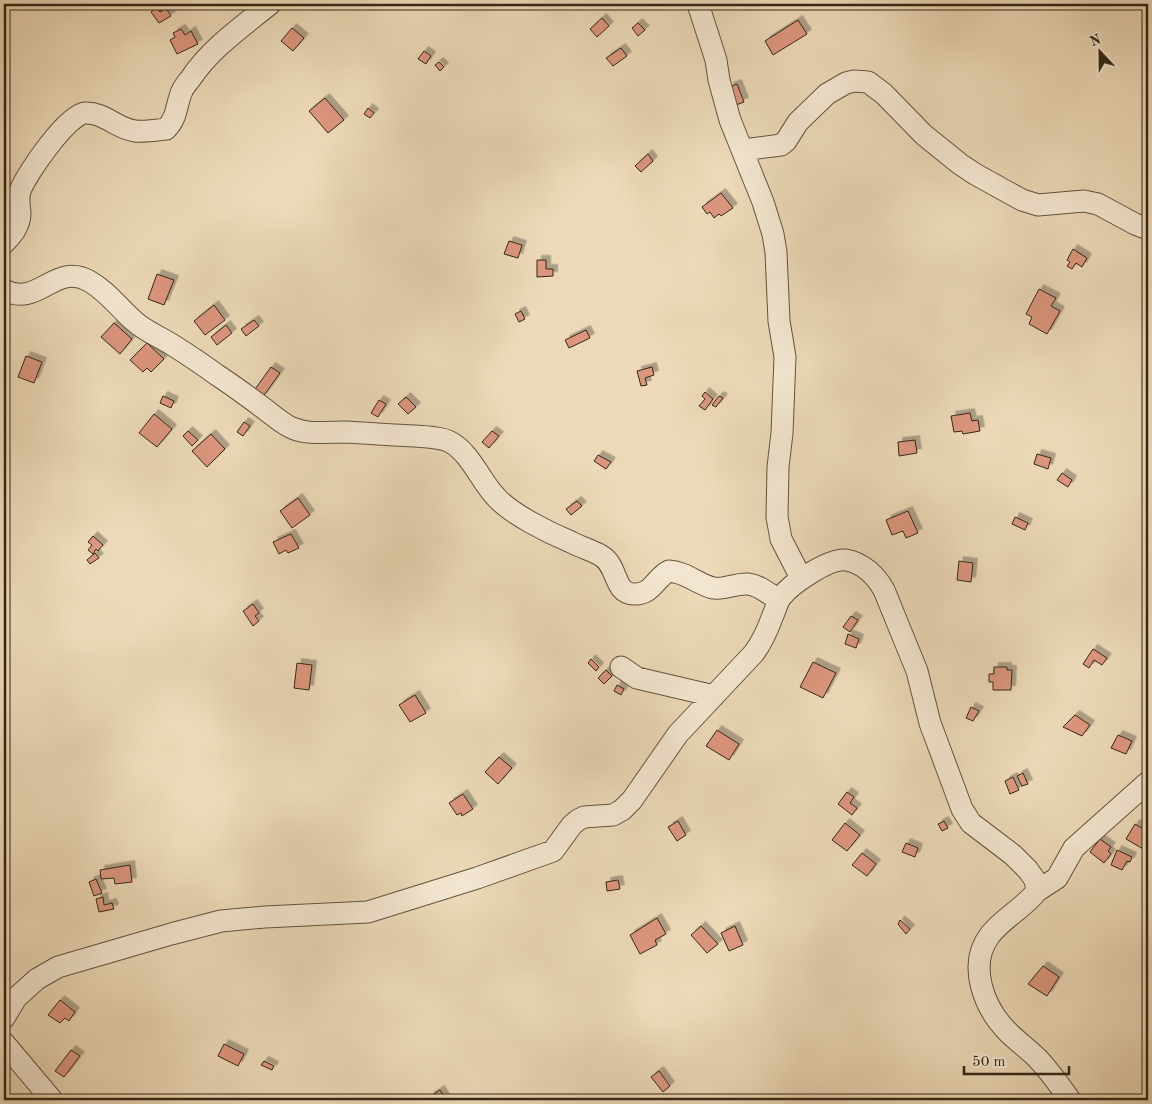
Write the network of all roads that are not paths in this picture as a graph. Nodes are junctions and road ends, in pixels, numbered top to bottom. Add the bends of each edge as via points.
1 (270, 4) edge
2 (698, 4) edge
3 (743, 150) junction
4 (1148, 230) edge
5 (4, 243) edge
6 (4, 290) edge
7 (801, 578) junction
8 (779, 600) junction
9 (621, 668) dead end
10 (714, 696) junction
11 (1148, 782) edge
12 (1037, 890) junction
13 (4, 1018) edge
14 (4, 1044) edge
15 (52, 1100) edge
16 (1070, 1100) edge

1 - 5 street via 215,50 196,71 182,91 172,123 166,129 135,131 96,114 77,115 29,172 20,192 18,225
2 - 3 street via 730,120
3 - 4 street via 781,145 798,122 827,94 846,83 868,82 960,164 1022,200 1038,205 1084,201 1098,204
3 - 7 street via 775,243 778,321 785,357 777,517 781,538
6 - 8 street via 24,295 63,277 75,276 90,281 147,331 194,359 292,428 309,433 344,432 450,441 460,449 496,498 538,526 601,555 613,567 621,589 626,592 647,591 669,571 714,588 752,585
7 - 8 street
7 - 12 street via 833,562 845,560 862,566 877,578 917,671 930,723 962,809 971,824 1014,854 1035,880
8 - 10 street via 763,640
9 - 10 street via 637,678
10 - 13 street via 678,734 622,810 613,815 578,820 553,851 368,912 221,921 58,967 37,979 16,998
11 - 12 street via 1074,848 1056,878
12 - 16 street via 990,936 980,952 979,968 990,1009 1007,1032 1038,1058
14 - 15 street

